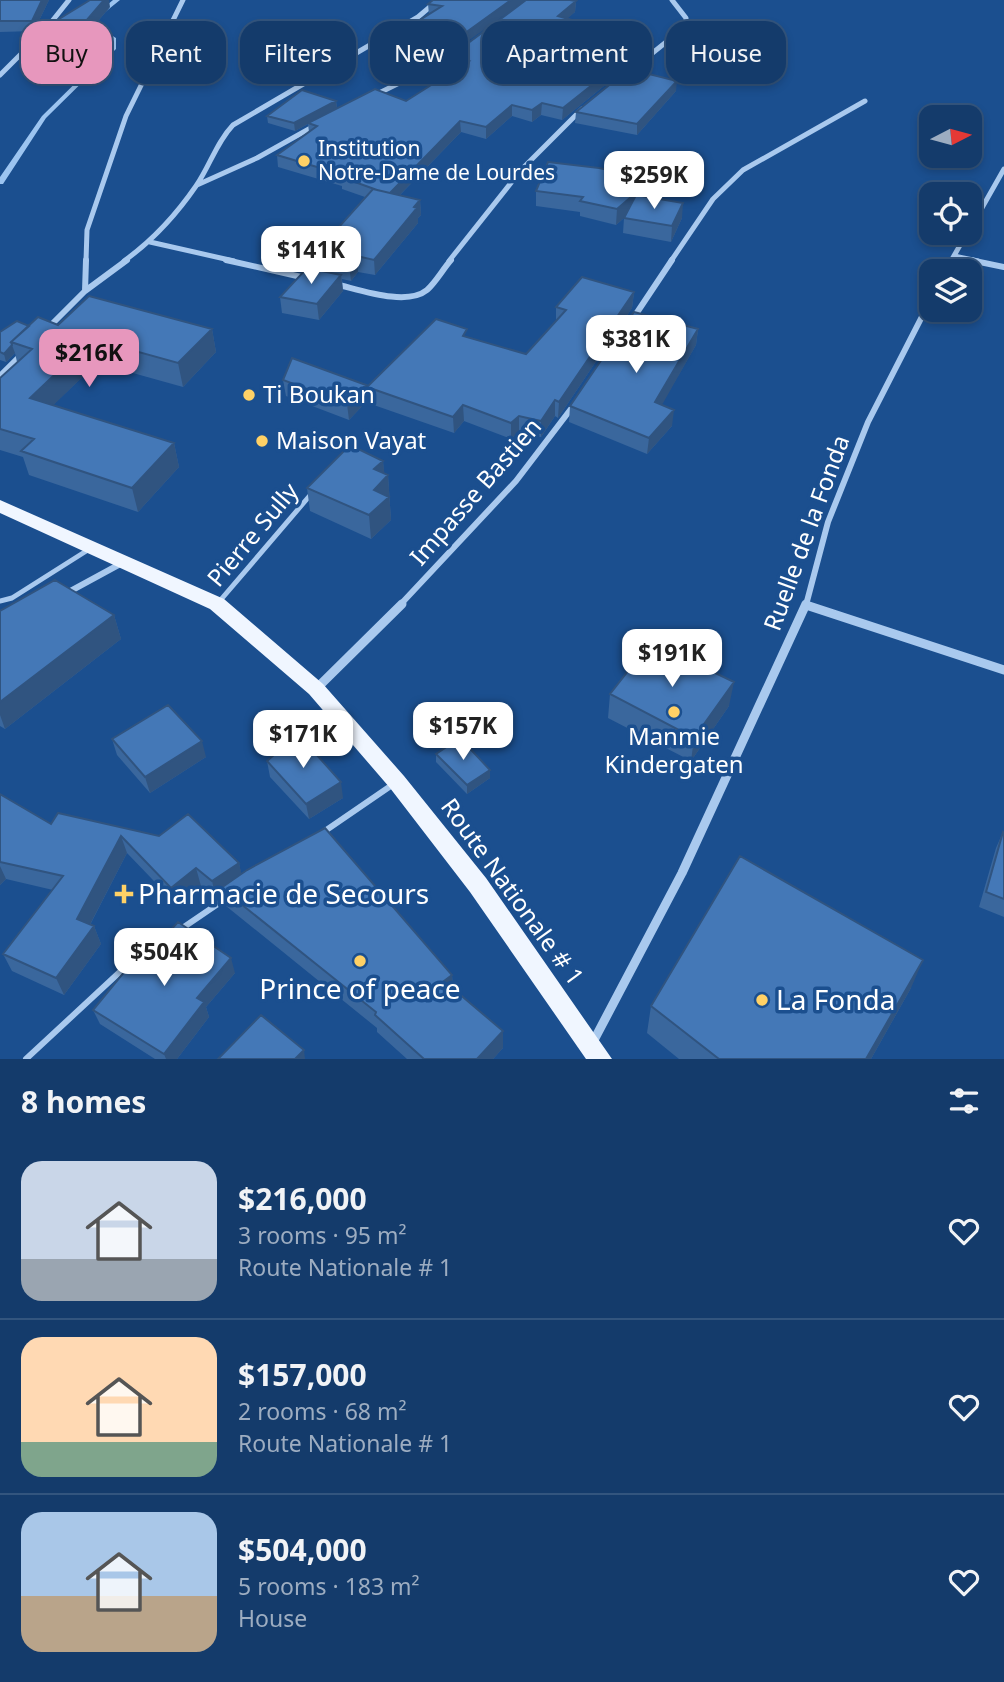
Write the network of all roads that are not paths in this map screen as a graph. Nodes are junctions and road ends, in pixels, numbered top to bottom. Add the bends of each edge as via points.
1 (69, 0) edge
2 (183, 0) edge
3 (438, 0) edge
4 (672, 0) edge
5 (652, 53) edge
6 (0, 75) edge
7 (397, 84) edge
8 (367, 99) edge
9 (865, 101) dead end
10 (587, 104) edge
11 (320, 123) edge
12 (1004, 169) edge
13 (197, 184) junction
14 (982, 207) edge
15 (149, 242) junction
16 (960, 245) edge
17 (954, 256) junction
18 (952, 259) edge
19 (1004, 267) edge
20 (316, 280) edge
21 (328, 282) edge
22 (85, 291) junction
23 (920, 322) edge
24 (626, 328) edge
25 (38, 338) edge
26 (29, 348) edge
27 (0, 376) edge
28 (580, 396) edge
29 (316, 488) edge
30 (0, 506) edge
31 (91, 548) junction
32 (123, 563) junction
33 (56, 600) edge
34 (0, 601) edge
35 (217, 604) junction
36 (806, 605) junction
37 (1004, 670) edge
38 (316, 689) junction
39 (397, 782) junction
40 (317, 836) edge
41 (237, 891) edge
42 (596, 1052) edge
43 (26, 1059) edge

1 - 6 street
2 - 22 street via 126,116 87,230
3 - 13 street via 418,17 233,125
4 - 5 street via 686,26
7 - 8 street
9 - 24 street via 743,170 713,199
10 - 21 street via 523,169 426,291 402,298
11 - 13 street
12 - 14 street
13 - 15 street
15 - 20 street
15 - 22 street
16 - 17 street
17 - 18 street
17 - 19 street
22 - 25 street
23 - 36 street, Ruelle de la Fonda via 858,447 828,522
26 - 27 street
28 - 38 street, Impasse Bastien via 543,451 454,550
29 - 35 lane, Pierre Sully
30 - 31 main road, Route Nationale # 1
31 - 32 main road, Route Nationale # 1
31 - 34 lane
32 - 33 street
32 - 35 main road, Route Nationale # 1
35 - 38 main road, Route Nationale # 1
36 - 37 street
36 - 42 street, Ruelle de la Fonda
38 - 39 main road, Route Nationale # 1
39 - 40 lane
39 - 42 main road, Route Nationale # 1 via 478,885
41 - 43 lane via 123,968

